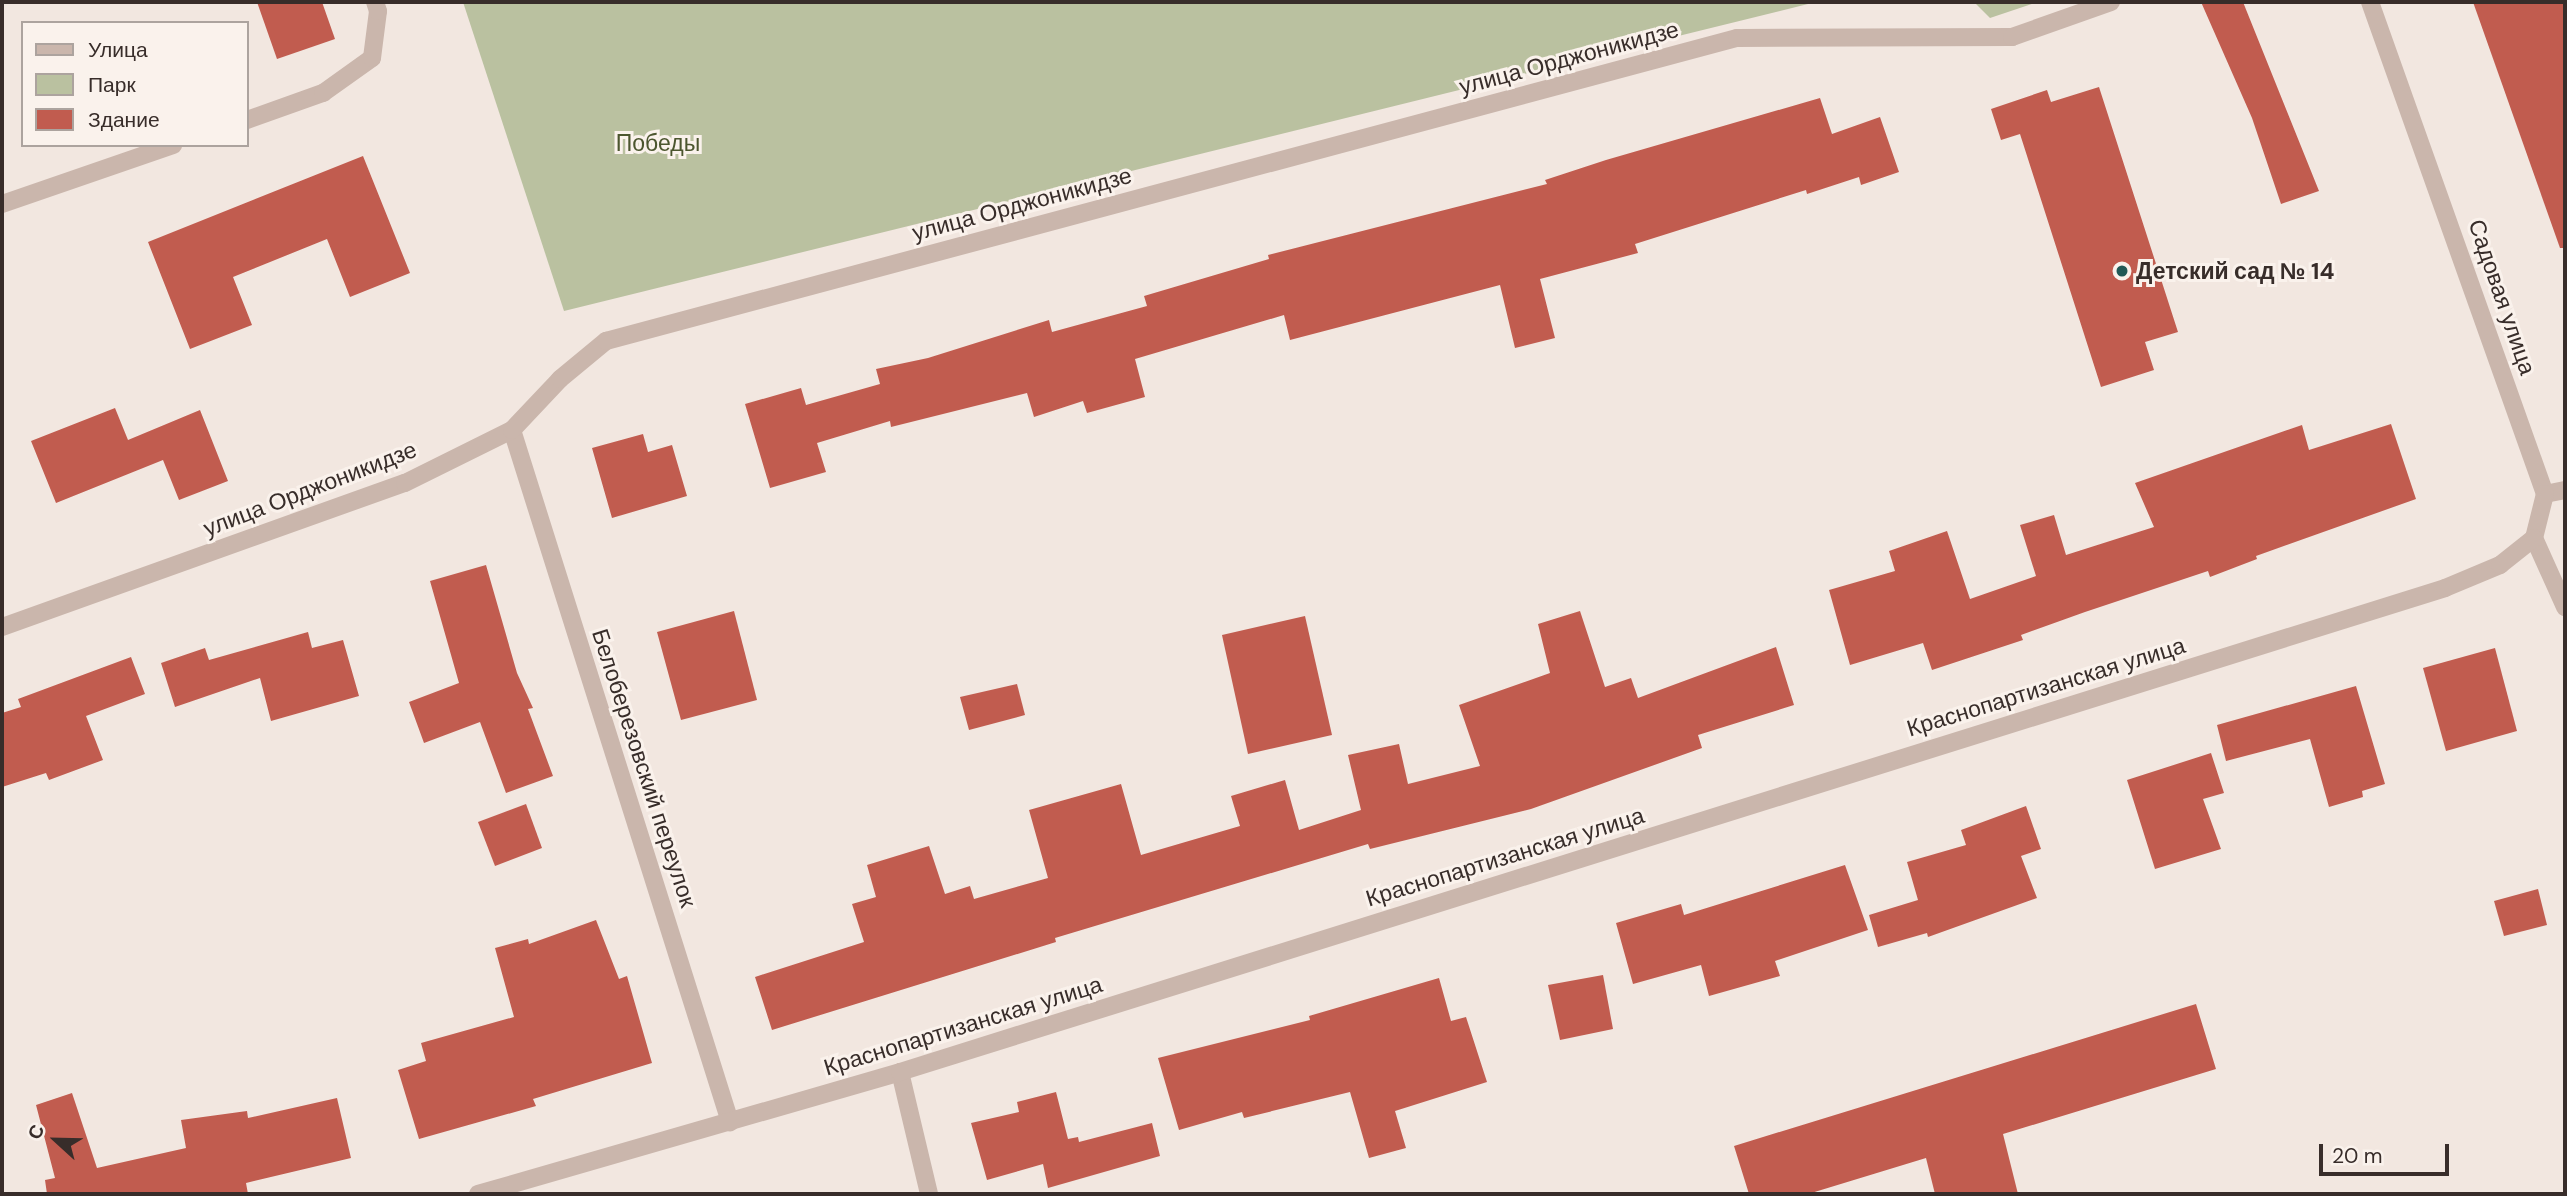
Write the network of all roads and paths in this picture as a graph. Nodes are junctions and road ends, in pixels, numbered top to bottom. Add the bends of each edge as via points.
1 (375, 2) edge
2 (2111, 2) edge
3 (2370, 2) edge
4 (248, 120) edge
5 (167, 147) edge
6 (2, 204) edge
7 (512, 430) junction
8 (2565, 490) edge
9 (2545, 494) junction
10 (2534, 538) junction
11 (2565, 607) edge
12 (2, 627) edge
13 (900, 1072) junction
14 (730, 1122) junction
15 (478, 1194) edge
16 (929, 1194) edge

1 - 4 street via 372,58 323,93
2 - 7 street, улица Орджоникидзе via 2012,37 1911,34 1723,42 606,341 560,379
3 - 9 street, Садовая улица
5 - 6 street
7 - 12 street, улица Орджоникидзе via 405,483
7 - 14 street, Белоберезовский переулок
8 - 9 street
9 - 10 street
10 - 11 street
10 - 13 street, Краснопартизанская улица via 2500,565 2445,588
13 - 14 street, Краснопартизанская улица
13 - 16 street
14 - 15 street, Краснопартизанская улица

